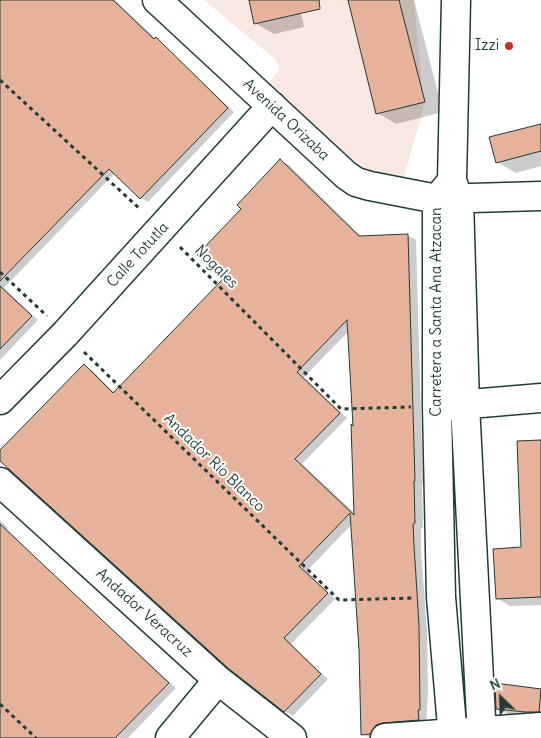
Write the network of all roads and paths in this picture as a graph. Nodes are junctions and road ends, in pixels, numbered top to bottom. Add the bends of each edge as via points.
1 (157, 0) edge
2 (456, 0) edge
3 (0, 80) edge
4 (272, 106) junction
5 (450, 193) junction
6 (541, 196) edge
7 (162, 229) junction
8 (0, 272) edge
9 (65, 334) junction
10 (541, 398) edge
11 (0, 400) edge
12 (465, 404) junction
13 (437, 407) junction
14 (0, 482) edge
15 (442, 597) junction
16 (218, 680) junction
17 (0, 704) edge
18 (541, 727) edge
19 (482, 734) edge
20 (453, 736) edge
21 (36, 738) edge
22 (170, 738) edge
23 (292, 738) edge
24 (385, 738) edge

1 - 4 street, Avenida Orizaba
2 - 5 street
3 - 7 path, Nogales
4 - 5 street, Avenida Orizaba via 356,182
4 - 7 street, Calle Totutla
5 - 6 street, Avenida Orizaba
5 - 12 street, Carretera a Santa Ana Atzacan
5 - 13 street, Carretera a Santa Ana Atzacan
7 - 9 street, Calle Totutla
7 - 13 path, Nogales via 341,409
8 - 9 path, Andador Río Blanco
9 - 11 street, Calle Totutla
9 - 15 path, Andador Río Blanco via 339,600
10 - 12 street
12 - 13 street
12 - 19 street, Carretera a Santa Ana Atzacan
13 - 15 street, Carretera a Santa Ana Atzacan
14 - 16 street, Andador Veracruz
15 - 20 street, Carretera a Santa Ana Atzacan
16 - 22 street
16 - 23 street, Andador Veracruz
17 - 21 path
18 - 19 street
19 - 20 street
20 - 24 street

